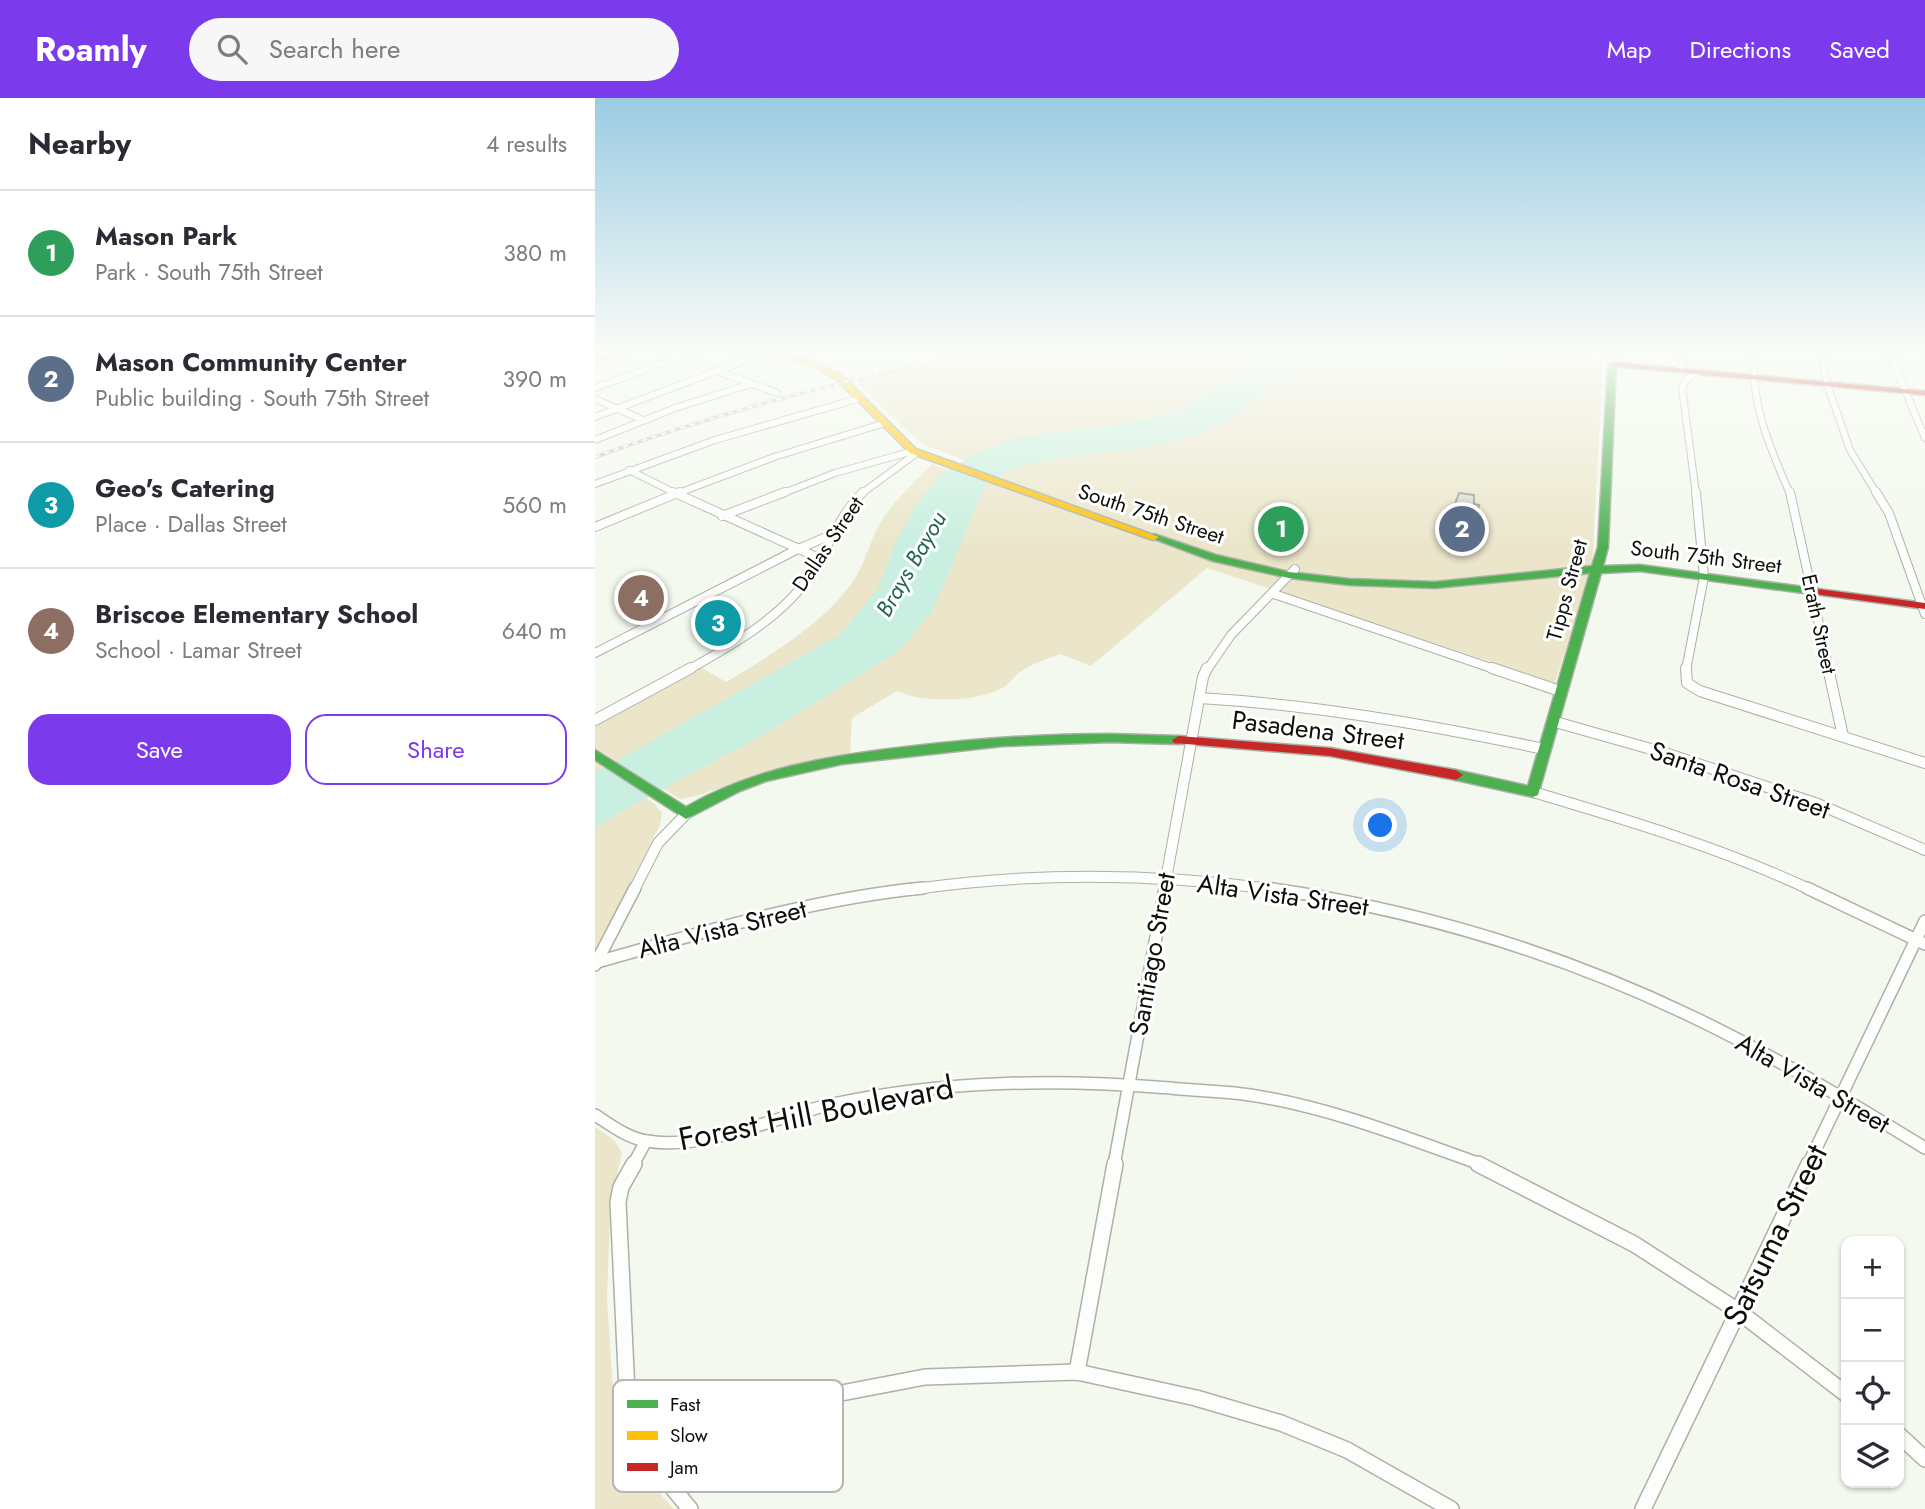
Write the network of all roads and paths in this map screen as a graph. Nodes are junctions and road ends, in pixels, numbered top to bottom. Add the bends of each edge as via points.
1 (638, 418) edge
2 (649, 418) edge
3 (792, 418) edge
4 (880, 418) edge
5 (1608, 418) edge
6 (1686, 418) edge
7 (1761, 418) edge
8 (1839, 418) edge
9 (1916, 418) edge
10 (643, 420) junction
11 (885, 423) junction
12 (1925, 438) edge
13 (595, 440) edge
14 (913, 451) junction
15 (944, 462) junction
16 (629, 470) junction
17 (595, 484) edge
18 (675, 492) junction
19 (722, 516) junction
20 (595, 527) edge
21 (833, 534) junction
22 (796, 550) junction
23 (821, 559) junction
24 (1598, 565) junction
25 (1292, 572) junction
26 (1703, 574) junction
27 (1811, 589) junction
28 (1274, 594) junction
29 (1923, 605) edge
30 (595, 653) edge
31 (1560, 691) junction
32 (1200, 698) junction
33 (595, 720) edge
34 (1552, 721) junction
35 (1843, 736) junction
36 (1192, 740) junction
37 (1544, 748) junction
38 (595, 754) edge
39 (1925, 763) edge
40 (1532, 792) junction
41 (686, 814) junction
42 (1925, 850) edge
43 (1164, 880) junction
44 (1925, 921) edge
45 (1921, 942) edge
46 (596, 964) edge
47 (1129, 1085) junction
48 (1842, 1099) junction
49 (595, 1115) edge
50 (646, 1141) junction
51 (1925, 1148) edge
52 (1738, 1311) junction
53 (1077, 1373) junction
54 (626, 1380) edge
55 (1841, 1390) edge
56 (843, 1392) edge
57 (1904, 1440) edge
58 (1925, 1459) edge
59 (675, 1492) edge
60 (690, 1509) edge
61 (1451, 1509) edge
62 (1643, 1509) edge

1 - 10 street
2 - 10 street
3 - 16 street
4 - 11 street, South 75th Street
5 - 24 street, Tipps Street via 1603,547
6 - 26 street
7 - 27 street, Erath Street via 1791,495
8 - 29 street via 1850,450 1888,513
9 - 12 street
10 - 13 street
11 - 14 street, South 75th Street
11 - 15 street, South 75th Street
11 - 18 street
14 - 15 street, South 75th Street
14 - 19 street via 835,473
14 - 21 street, Dallas Street via 914,455 859,495
15 - 25 street, South 75th Street via 1219,553
16 - 17 street
16 - 18 street
18 - 19 street
18 - 20 street
19 - 22 street
21 - 22 street
21 - 23 street, Dallas Street
22 - 23 street
22 - 30 street
23 - 33 street, Dallas Street via 795,595 741,638
24 - 25 street, South 75th Street via 1434,581
24 - 26 street, South 75th Street
24 - 31 street, Tipps Street
25 - 28 street, Santiago Street
26 - 27 street, South 75th Street
26 - 35 street via 1687,683
27 - 29 street, South 75th Street
27 - 35 street, Erath Street
28 - 31 street
28 - 32 street, Santiago Street via 1211,659
31 - 34 street, Tipps Street
32 - 36 street, Santiago Street
32 - 37 street via 1383,715
34 - 37 street, Tipps Street
34 - 42 street, Santa Rosa Street via 1818,804
35 - 39 street
36 - 40 street, Pasadena Street via 1331,752
36 - 41 street, Pasadena Street via 1074,737 983,742 820,763 763,775 716,794
36 - 43 street, Santiago Street
37 - 40 street, Tipps Street
38 - 41 street
40 - 45 street, Pasadena Street via 1659,830 1775,873
41 - 46 street via 655,848
43 - 46 street, Alta Vista Street via 1094,876 1014,879 906,891 731,925
43 - 47 street, Santiago Street
43 - 48 street, Alta Vista Street via 1282,891 1382,909 1491,937 1632,990 1732,1037
44 - 45 street, Satsuma Street
45 - 48 street, Satsuma Street
47 - 50 street, Forest Hill Boulevard via 1031,1081 953,1085 833,1104 702,1139
47 - 52 street, Forest Hill Boulevard via 1250,1095 1360,1121 1490,1168 1634,1244
47 - 53 street, Santiago Street
48 - 51 street, Alta Vista Street
48 - 52 street, Satsuma Street
49 - 50 street, Forest Hill Boulevard
50 - 54 street via 621,1187 618,1202
52 - 55 street, Forest Hill Boulevard
52 - 62 street, Satsuma Street
53 - 56 street via 925,1377
53 - 61 street via 1196,1398 1281,1423 1347,1450
57 - 58 street
59 - 60 street

